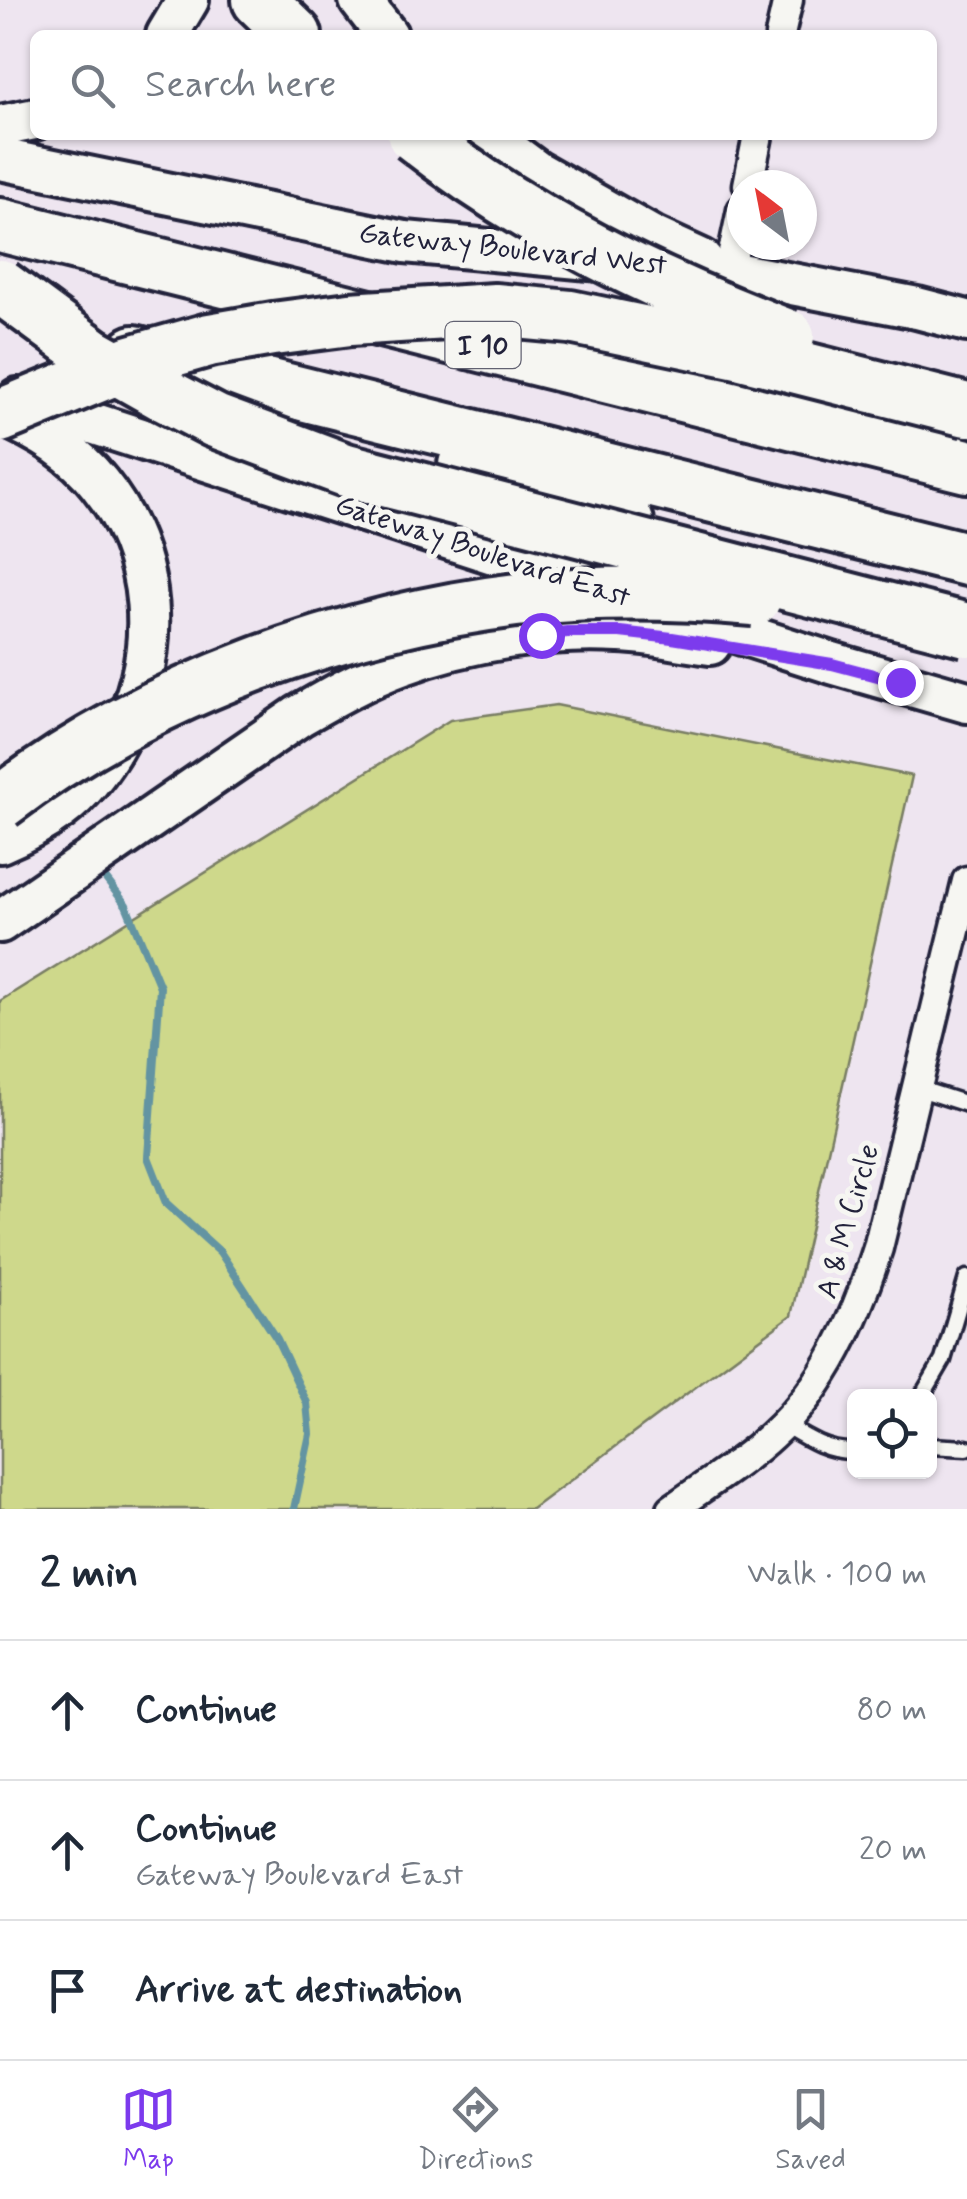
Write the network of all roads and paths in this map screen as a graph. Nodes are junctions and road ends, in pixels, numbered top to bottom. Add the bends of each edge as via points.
1 (188, 0) edge
2 (259, 0) edge
3 (360, 0) edge
4 (788, 0) edge
5 (169, 30) edge
6 (290, 30) edge
7 (383, 30) edge
8 (781, 30) edge
9 (30, 120) edge
10 (0, 126) edge
11 (421, 140) edge
12 (494, 140) edge
13 (757, 140) edge
14 (0, 159) edge
15 (751, 170) edge
16 (0, 224) edge
17 (731, 260) edge
18 (728, 272) junction
19 (0, 286) edge
20 (0, 318) edge
21 (967, 321) edge
22 (967, 387) edge
23 (289, 390) junction
24 (0, 393) edge
25 (967, 410) edge
26 (0, 415) edge
27 (967, 466) edge
28 (967, 559) edge
29 (967, 634) edge
30 (832, 664) junction
31 (967, 702) edge
32 (0, 803) edge
33 (0, 842) edge
34 (967, 880) edge
35 (0, 922) edge
36 (917, 1088) junction
37 (967, 1104) edge
38 (967, 1278) edge
39 (926, 1389) edge
40 (782, 1424) junction
41 (937, 1446) edge
42 (967, 1448) edge
43 (847, 1452) edge
44 (672, 1509) edge

1 - 5 main road
2 - 6 highway
3 - 7 main road
4 - 8 street
9 - 10 main road
11 - 22 highway, bridge via 487,188 662,284 808,343
12 - 18 main road via 597,207
13 - 15 street
14 - 18 main road, Gateway Boulevard West via 406,242
16 - 27 highway, I 10
17 - 18 street
18 - 21 main road, Gateway Boulevard West
19 - 29 highway, bridge via 92,354 162,394 346,470
20 - 23 highway
23 - 28 highway
23 - 29 highway via 421,450
24 - 30 main road, Gateway Boulevard East
25 - 26 highway, bridge via 702,344 570,317 496,310 350,319 209,340 131,362
26 - 33 main road via 67,451 98,481 137,550 148,592 146,668 112,750 63,807
29 - 32 highway, bridge via 802,604 694,594 536,598 470,607 334,639 218,680 109,732
30 - 31 main road, Gateway Boulevard East
30 - 35 main road via 620,632 567,632 457,648 402,664 298,716
34 - 36 street, A & M Circle
36 - 37 lane
36 - 40 street, A & M Circle via 862,1298 821,1378
38 - 39 lane via 943,1360
40 - 43 lane via 816,1444
40 - 44 street, A & M Circle
41 - 42 lane

